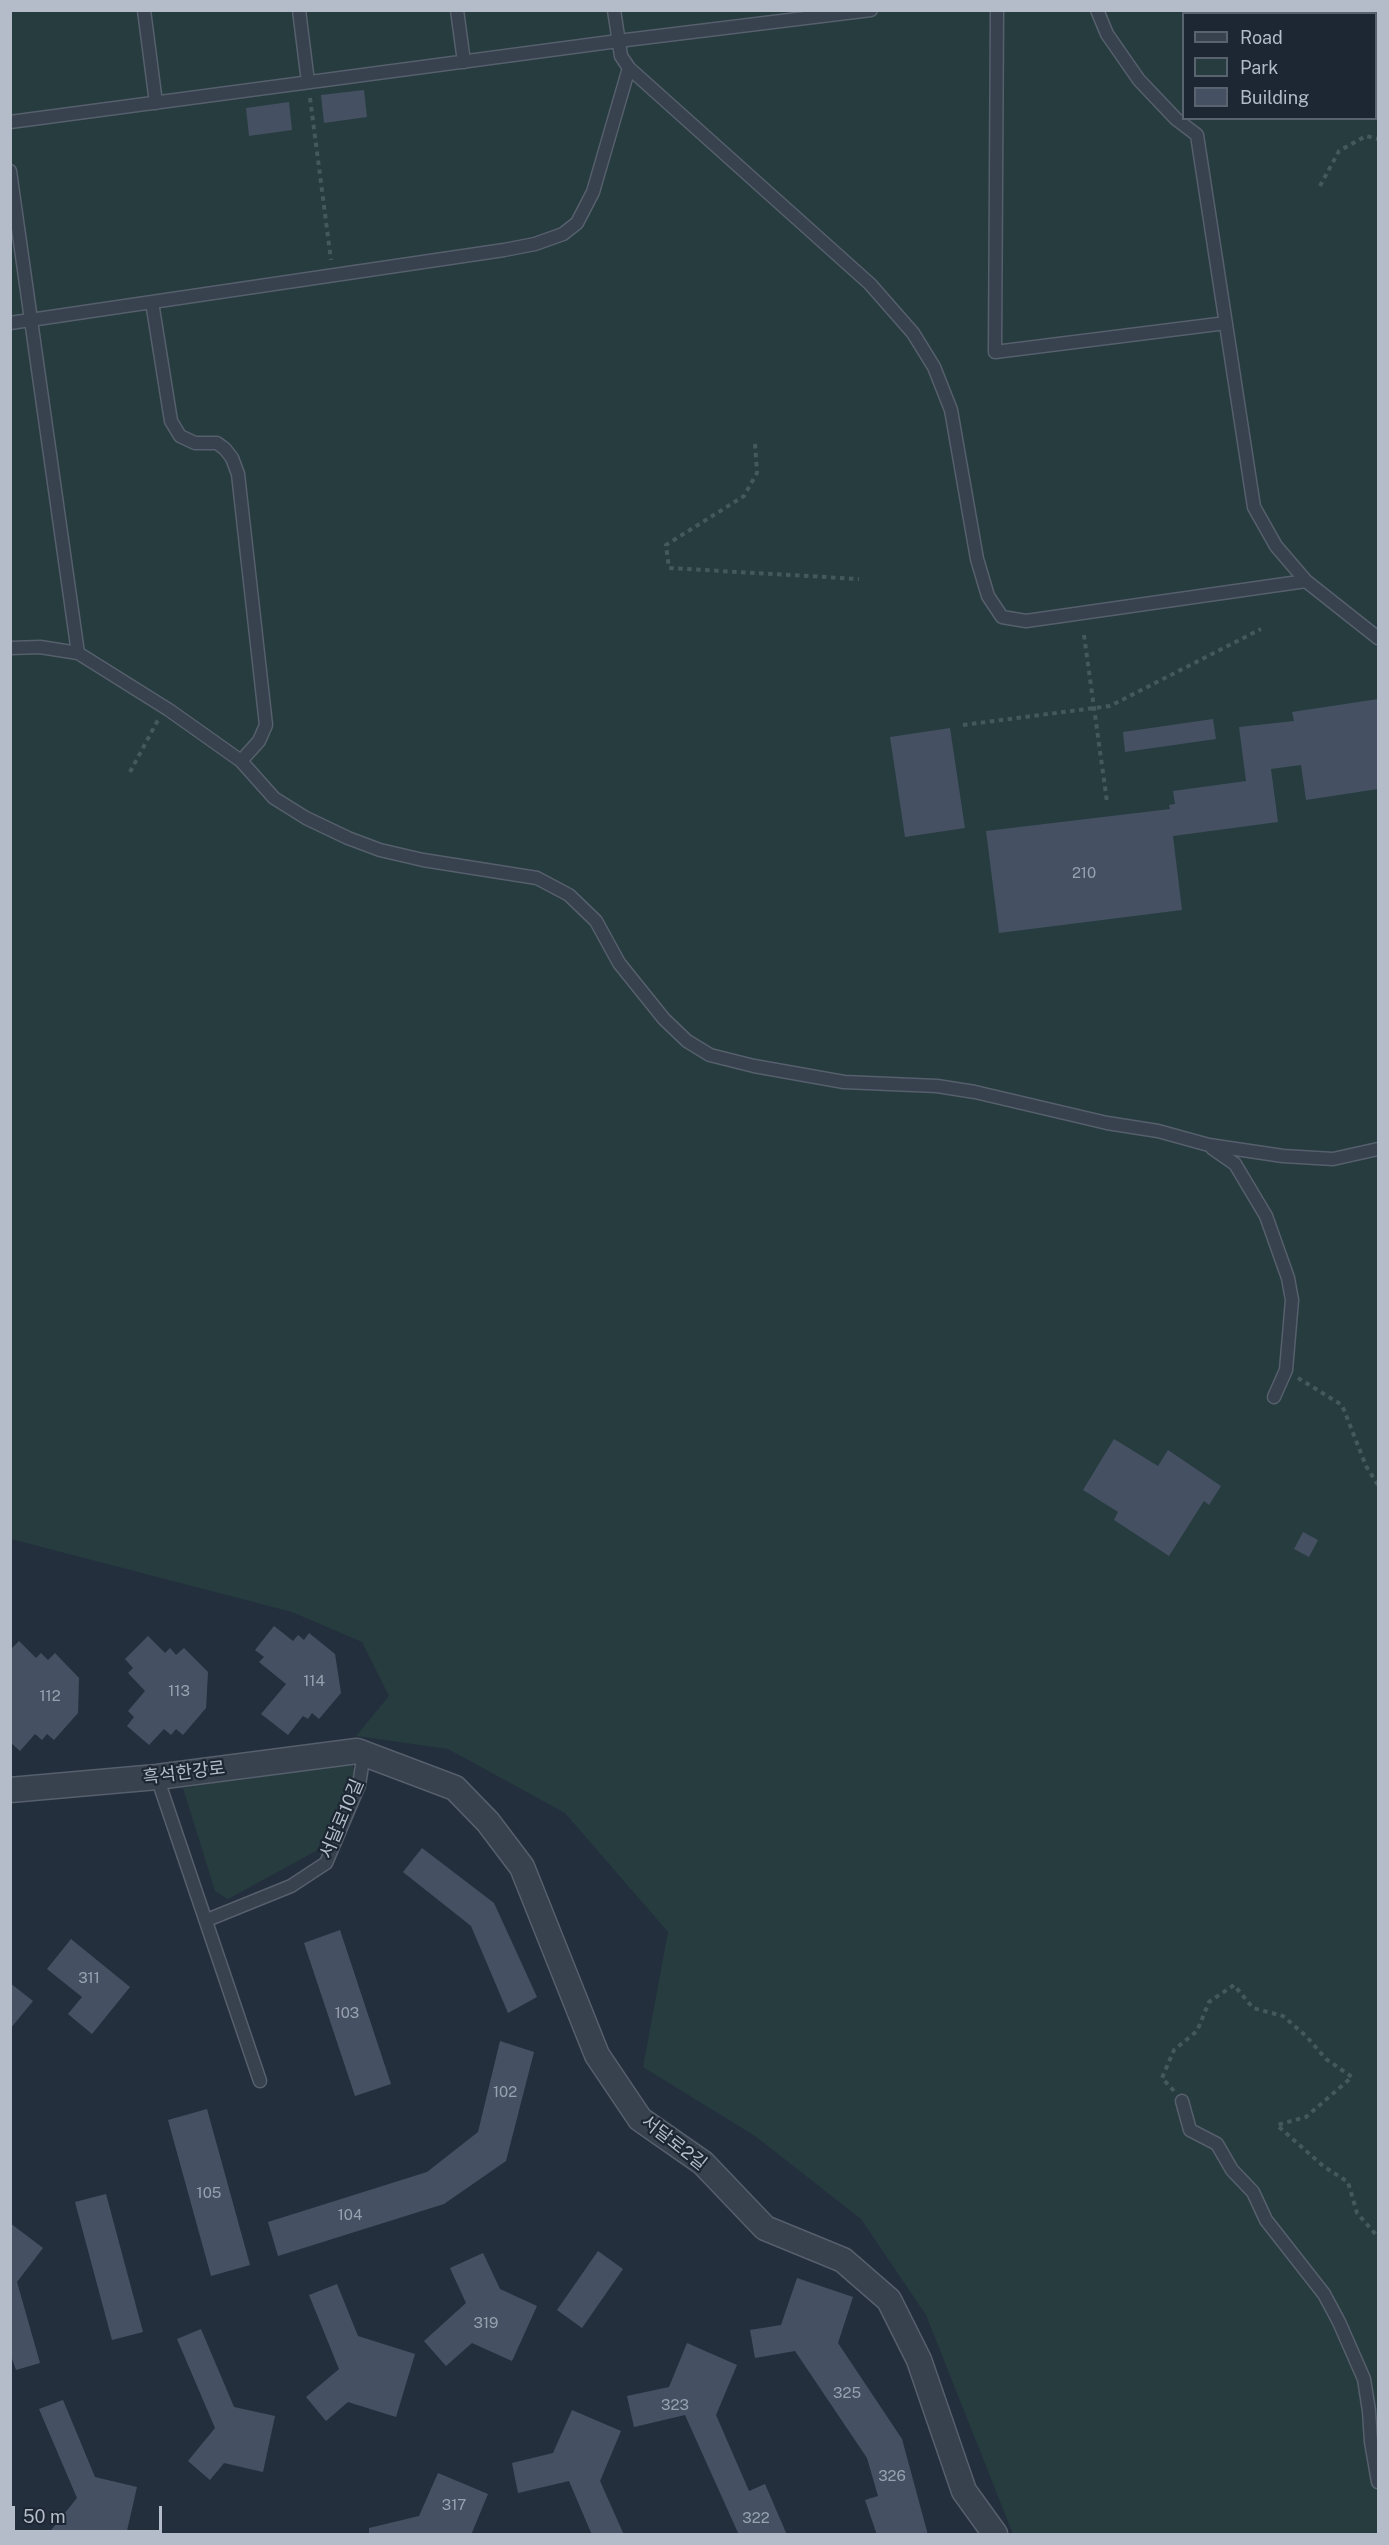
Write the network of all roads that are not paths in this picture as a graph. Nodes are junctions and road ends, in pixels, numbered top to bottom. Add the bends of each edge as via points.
1 (144, 10) edge
2 (299, 10) edge
3 (457, 10) edge
4 (614, 10) edge
5 (871, 10) edge
6 (996, 10) edge
7 (1097, 10) edge
8 (837, 13) edge
9 (618, 41) junction
10 (464, 62) junction
11 (629, 68) junction
12 (308, 82) junction
13 (156, 103) junction
14 (10, 122) edge
15 (10, 171) edge
16 (152, 302) junction
17 (32, 320) junction
18 (10, 323) edge
19 (1226, 323) junction
20 (1306, 581) junction
21 (1378, 638) edge
22 (10, 648) edge
23 (78, 653) junction
24 (241, 761) junction
25 (1209, 1145) junction
26 (1378, 1149) edge
27 (1274, 1397) dead end
28 (360, 1752) junction
29 (157, 1777) junction
30 (10, 1790) edge
31 (207, 1920) junction
32 (260, 2081) dead end
33 (1182, 2101) road end
34 (1378, 2482) edge
35 (995, 2535) edge

1 - 13 lane
2 - 12 lane
3 - 10 lane
4 - 9 lane
5 - 8 lane
6 - 19 lane via 995,352
7 - 19 lane via 1107,34 1139,80 1197,135
8 - 9 lane
9 - 10 lane
9 - 11 lane
10 - 12 lane
11 - 16 lane via 593,192 578,223 563,234 535,244
11 - 20 lane via 864,278 913,333 934,367 951,410 977,559 988,596 1002,616 1026,621
12 - 13 lane
13 - 14 lane
15 - 17 lane
16 - 17 lane
16 - 24 lane via 171,421 180,436 195,443 217,443 225,449 238,474 266,725 259,741
17 - 18 lane
17 - 23 lane
19 - 20 lane via 1254,507 1276,546
20 - 21 lane
22 - 23 lane via 40,647
23 - 24 lane via 165,707
24 - 25 lane via 274,798 348,838 423,860 537,878 569,895 596,921 619,963 664,1019 687,1041 710,1055 844,1082 937,1086 975,1092
25 - 26 lane via 1333,1159
25 - 27 lane via 1235,1164 1266,1216 1288,1278 1292,1300 1286,1370
28 - 29 street, 흑석한강로
28 - 31 lane, 서달로10길 via 359,1785 326,1863 291,1887
28 - 35 street, 서달로2길 via 455,1788 488,1822 522,1867 597,2055 640,2119 703,2163 765,2228 843,2260 889,2300 919,2360 964,2492
29 - 30 street, 흑석한강로
29 - 31 lane
31 - 32 lane
33 - 34 lane via 1190,2130 1217,2144 1232,2170 1253,2192 1266,2220 1324,2294 1339,2322 1364,2379

